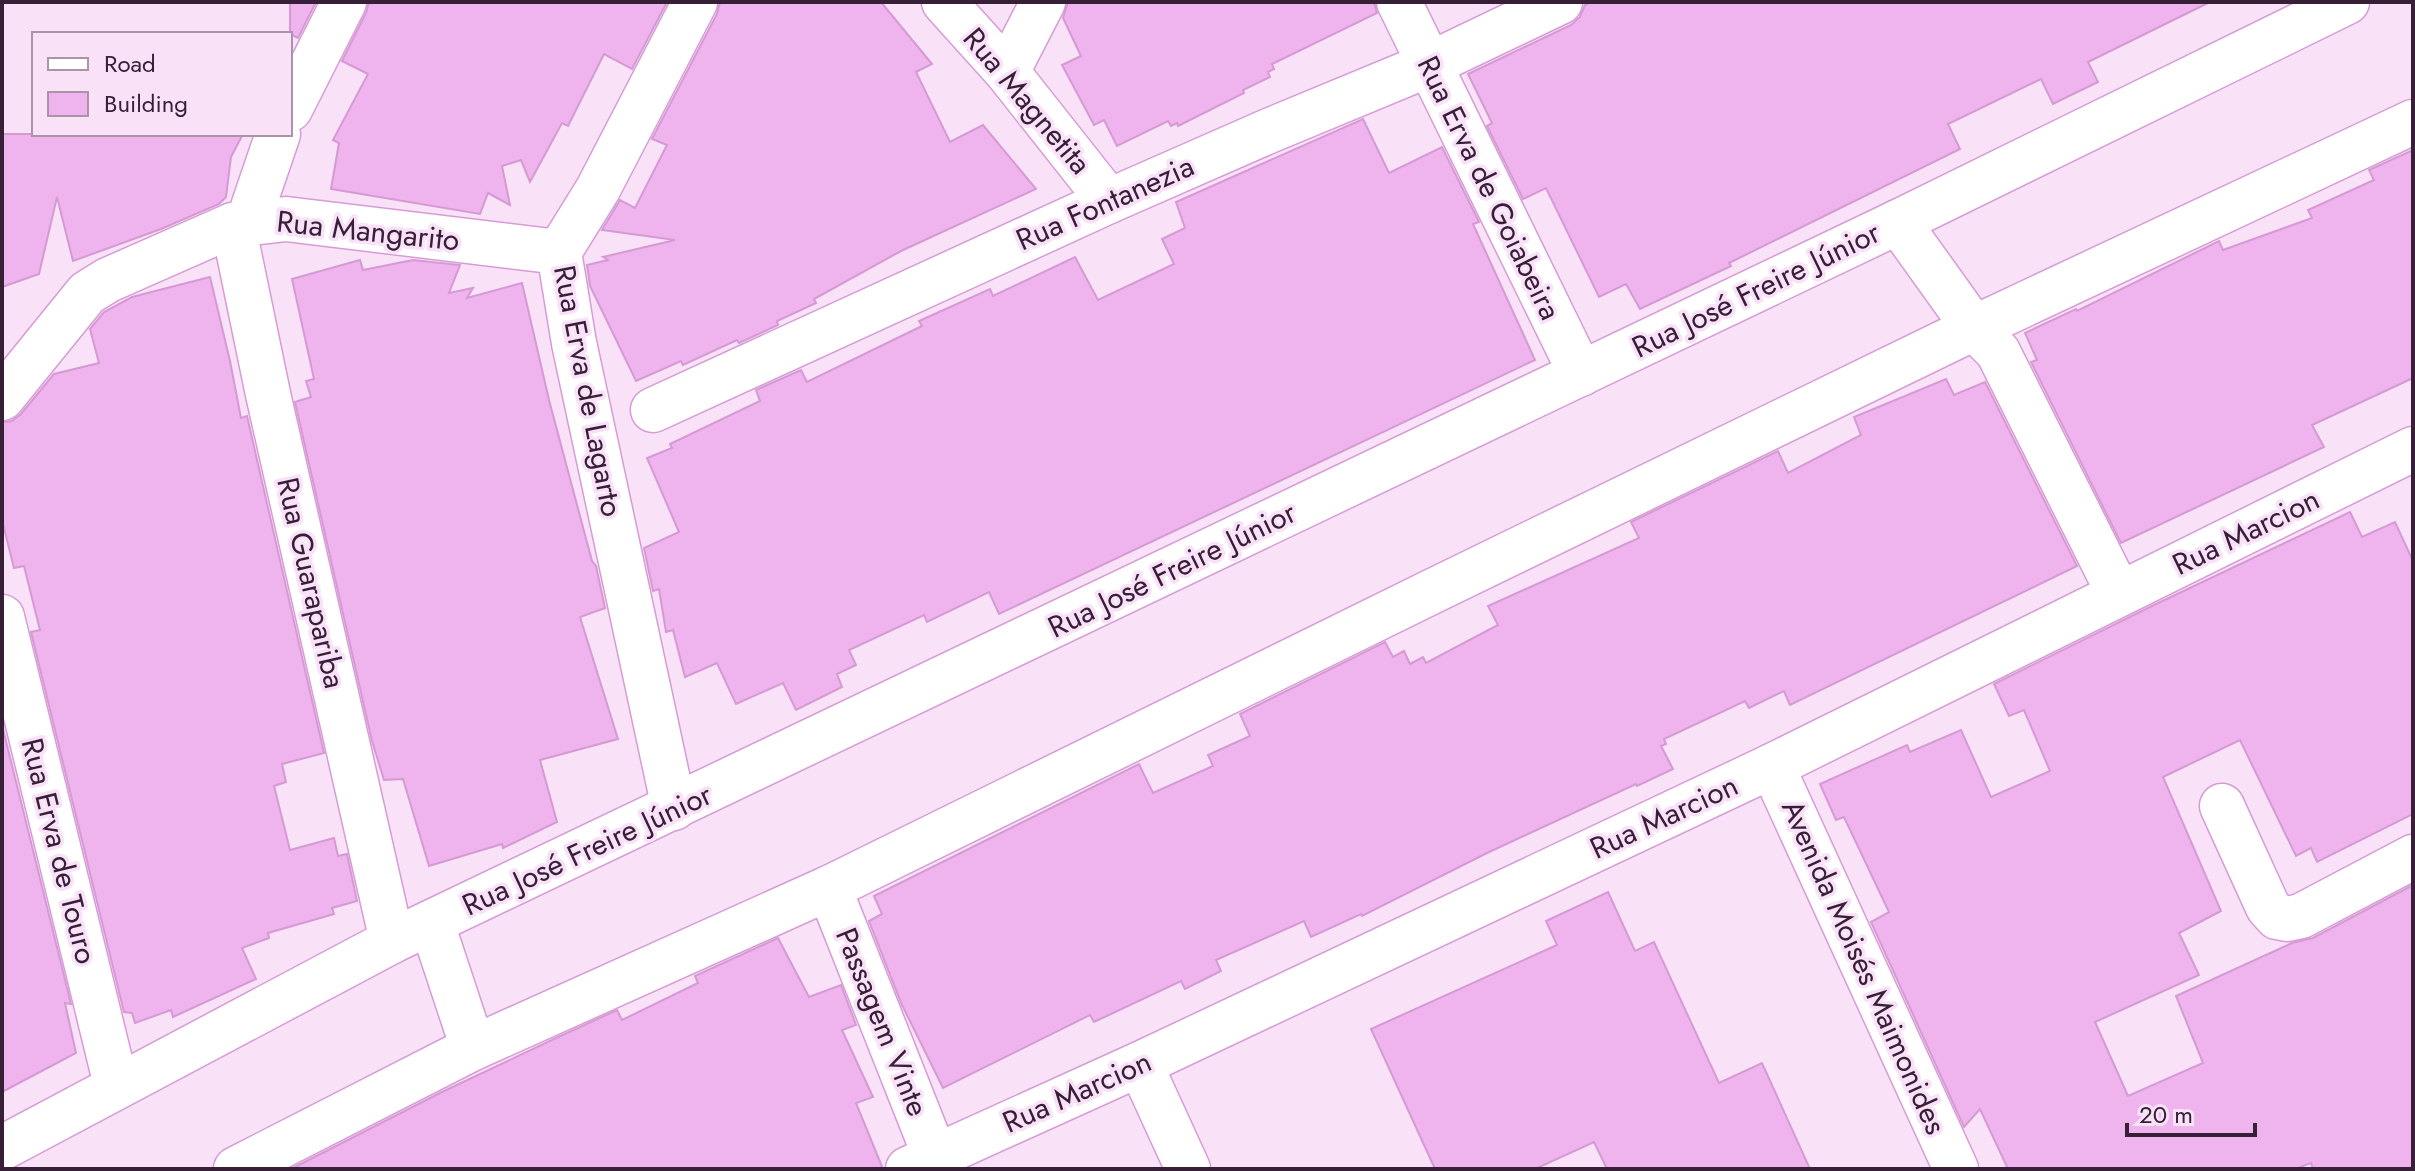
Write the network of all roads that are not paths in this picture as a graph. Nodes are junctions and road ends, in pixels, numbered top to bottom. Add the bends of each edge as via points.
1 (344, 2) edge
2 (695, 2) edge
3 (944, 2) edge
4 (1043, 2) edge
5 (1399, 2) edge
6 (1560, 2) edge
7 (2347, 2) edge
8 (1428, 65) junction
9 (1007, 72) junction
10 (292, 105) edge
11 (2413, 122) edge
12 (277, 136) edge
13 (1109, 201) junction
14 (1898, 222) junction
15 (240, 224) junction
16 (559, 252) junction
17 (1974, 328) junction
18 (1581, 374) junction
19 (2, 398) edge
20 (653, 410) dead end
21 (2413, 450) edge
22 (2119, 594) junction
23 (2, 617) edge
24 (1772, 766) junction
25 (2222, 806) dead end
26 (674, 808) junction
27 (2413, 857) edge
28 (829, 888) junction
29 (432, 924) junction
30 (392, 941) junction
31 (473, 1048) junction
32 (1140, 1064) junction
33 (116, 1085) junction
34 (2, 1148) edge
35 (921, 1163) edge
36 (236, 1169) edge
37 (1188, 1169) edge
38 (1956, 1169) edge

1 - 10 street
2 - 16 street, Rua Erva de Lagarto via 598,189
3 - 9 street, Rua Magnetita
4 - 9 street
5 - 8 street, Rua Erva de Goiabeira
6 - 8 street, Rua Fontanezia
7 - 14 street, Rua José Freire Júnior
8 - 13 street, Rua Fontanezia
8 - 18 street, Rua Erva de Goiabeira
9 - 13 street, Rua Magnetita
11 - 17 street
12 - 15 street
13 - 20 street, Rua Fontanezia
14 - 17 street
14 - 18 street, Rua José Freire Júnior
15 - 16 street, Rua Mangarito via 286,219
15 - 19 street, Rua Mangarito via 87,293
15 - 30 street, Rua Guarapariba via 268,394
16 - 26 street, Rua Erva de Lagarto
17 - 22 street via 1998,352
17 - 28 street
18 - 26 street, Rua José Freire Júnior
21 - 22 street, Rua Marcion
22 - 24 street, Rua Marcion
23 - 33 street, Rua Erva de Touro
24 - 32 street, Rua Marcion
24 - 38 street, Avenida Moisés Maimonides
25 - 27 street via 2277,917 2301,916
26 - 29 street, Rua José Freire Júnior
28 - 31 street
28 - 35 street, Passagem Vinte
29 - 30 street, Rua José Freire Júnior
29 - 31 street
30 - 33 street, Rua José Freire Júnior
31 - 36 street
32 - 35 street, Rua Marcion
32 - 37 street
33 - 34 street, Rua José Freire Júnior

